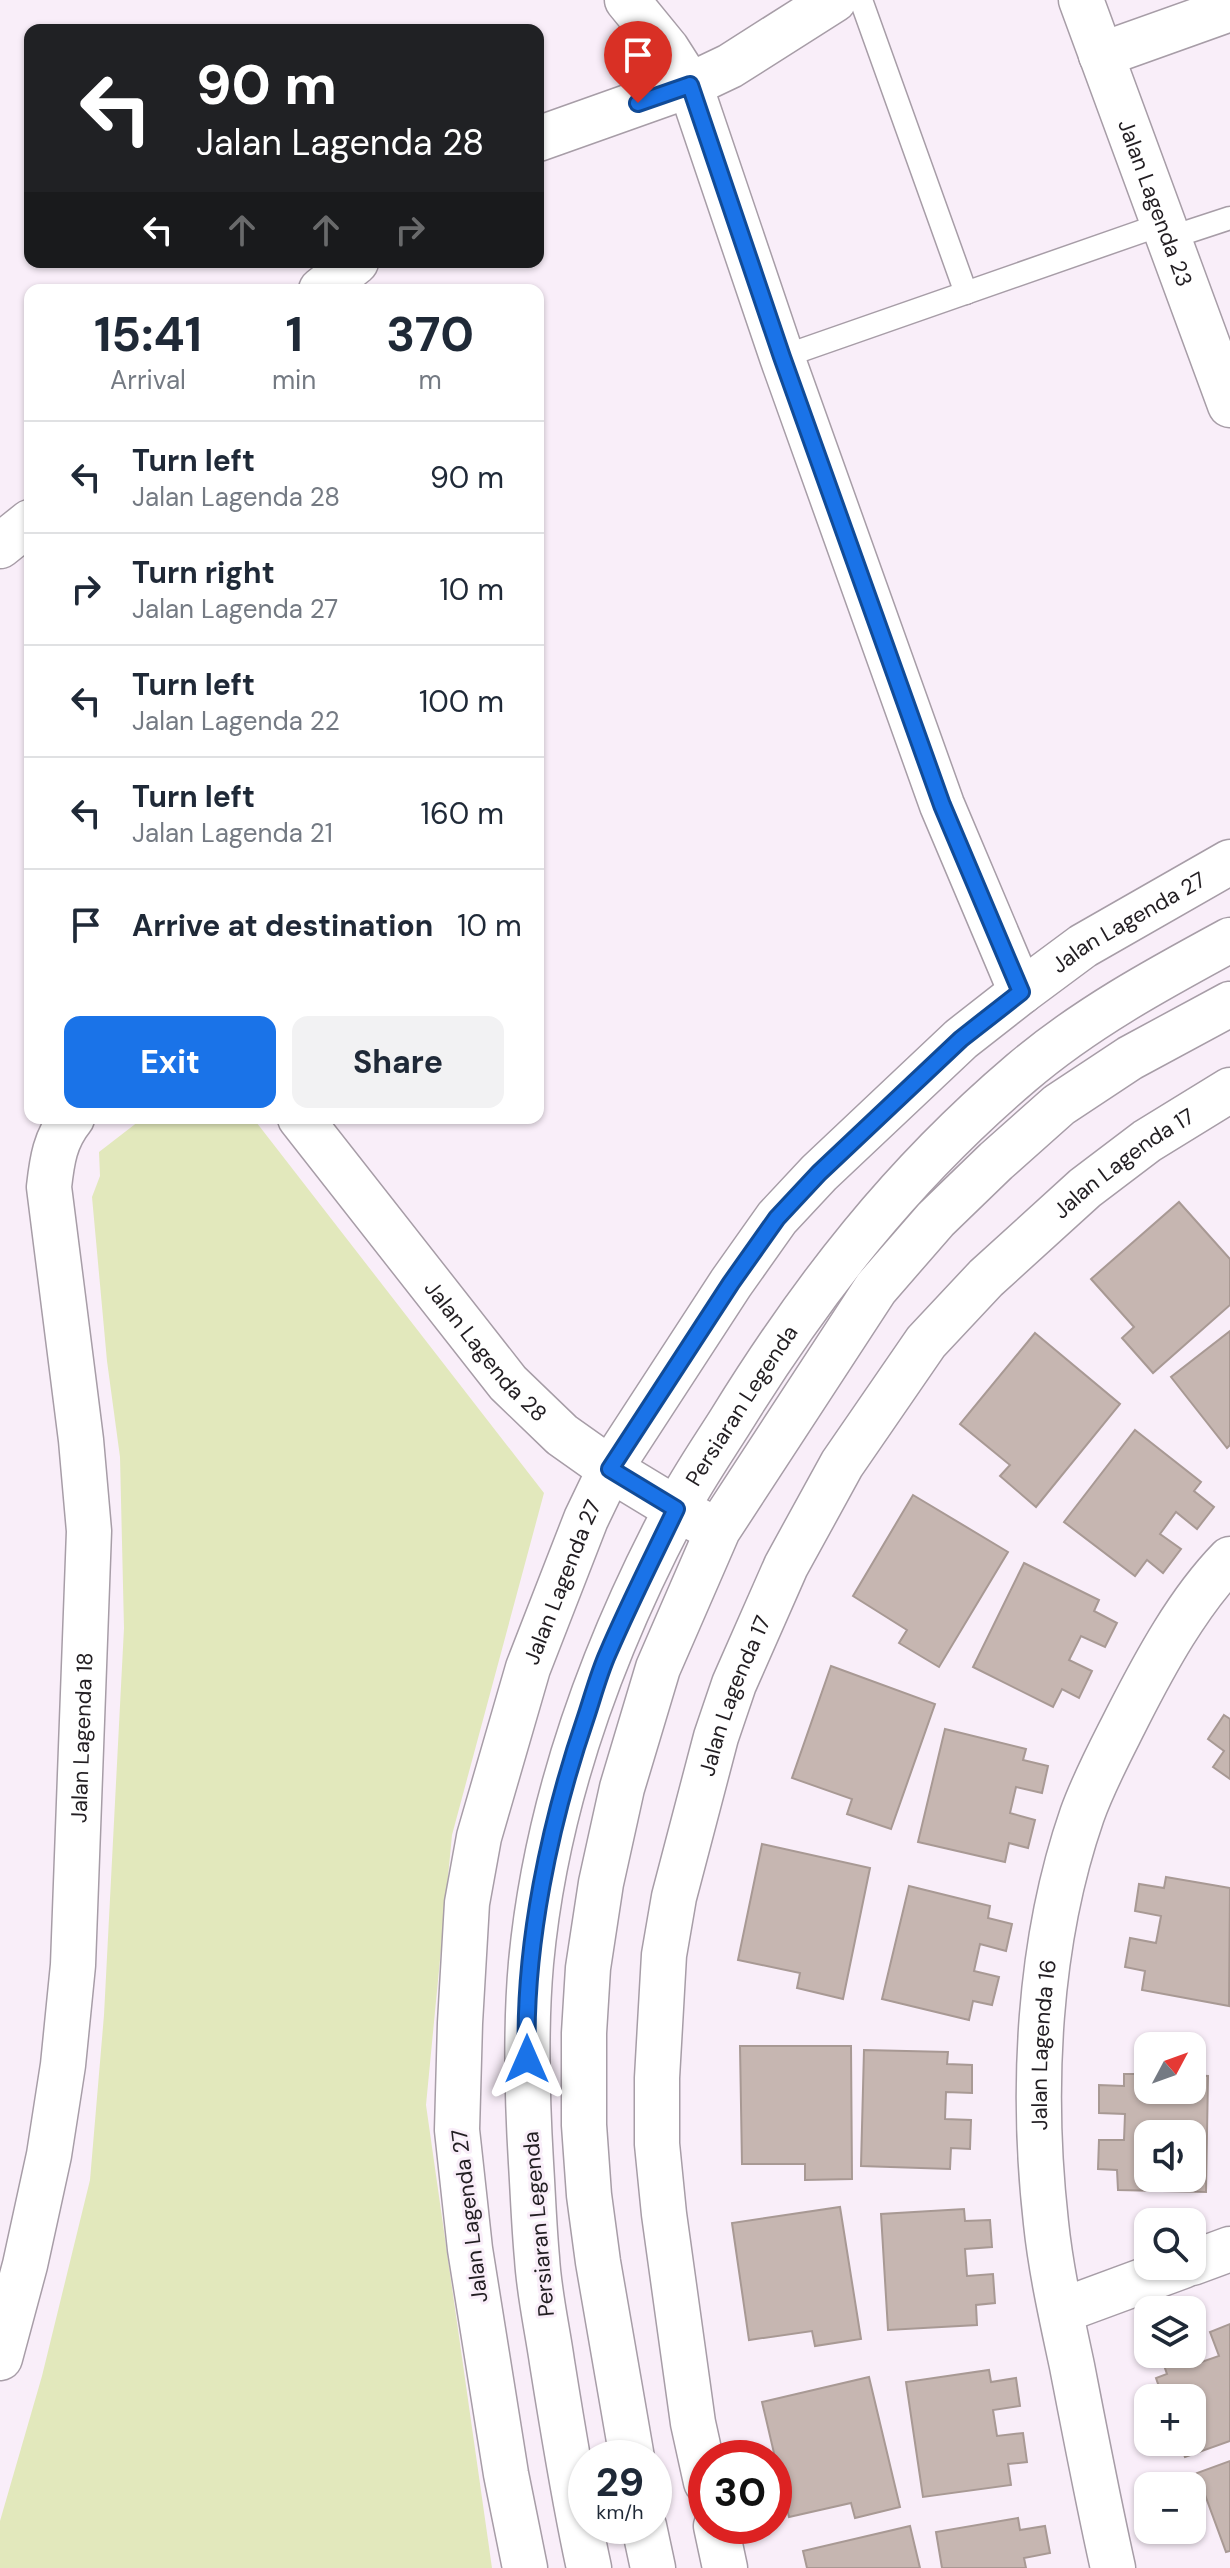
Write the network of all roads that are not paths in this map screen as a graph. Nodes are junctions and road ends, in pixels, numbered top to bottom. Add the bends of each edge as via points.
1 (627, 0) edge
2 (834, 0) edge
3 (861, 0) edge
4 (1081, 0) edge
5 (1230, 9) edge
6 (1101, 55) junction
7 (690, 85) junction
8 (544, 137) edge
9 (1230, 218) edge
10 (1166, 231) junction
11 (348, 268) edge
12 (328, 284) edge
13 (966, 293) junction
14 (782, 357) junction
15 (1230, 405) edge
16 (24, 527) edge
17 (0, 546) edge
18 (1230, 862) edge
19 (1230, 940) edge
20 (1021, 992) junction
21 (1230, 1004) edge
22 (1230, 1090) edge
23 (68, 1124) edge
24 (305, 1124) edge
25 (610, 1469) junction
26 (676, 1509) junction
27 (718, 1530) junction
28 (1230, 1559) edge
29 (1230, 2249) edge
30 (1206, 2258) edge
31 (1145, 2280) edge
32 (1061, 2311) junction
33 (0, 2358) edge
34 (629, 2440) edge
35 (698, 2440) edge
36 (648, 2544) edge
37 (720, 2544) edge
38 (525, 2568) edge
39 (589, 2568) edge
40 (653, 2568) edge
41 (725, 2568) edge
42 (1113, 2568) edge

1 - 7 street
2 - 7 street
3 - 13 lane
4 - 6 street, Jalan Lagenda 23
5 - 6 street
6 - 10 street, Jalan Lagenda 23
7 - 8 street
7 - 14 street
9 - 10 lane
10 - 13 lane
10 - 15 street, Jalan Lagenda 23
11 - 12 street
13 - 14 lane
14 - 20 street via 942,805
16 - 17 street
18 - 20 street, Jalan Lagenda 27 via 1083,946
19 - 26 street, Persiaran Legenda via 1095,1018 1024,1070 900,1188 838,1262 766,1364
20 - 25 street, Jalan Lagenda 27 via 961,1039 777,1218
21 - 27 street via 1130,1058 1059,1105 936,1219 876,1288
22 - 35 street, Jalan Lagenda 17 via 1147,1141 1085,1188 986,1278 926,1342 842,1464 786,1566 734,1684 674,1897 664,1955 657,2078 664,2214
23 - 33 street, Jalan Lagenda 18 via 52,1155 49,1187 89,1531 73,1965 49,2155
24 - 25 street, Jalan Lagenda 28 via 508,1383 562,1435
25 - 26 street, Jalan Lagenda 28
25 - 38 street, Jalan Lagenda 27 via 528,1668 479,1837 467,1903 457,2130 470,2249
26 - 27 street, Jalan Lagenda 28
26 - 39 street, Persiaran Legenda via 607,1655 567,1772 532,1958 526,2033 537,2263
27 - 34 street via 658,1668 622,1788 588,1968 584,2125 589,2195
28 - 32 street, Jalan Lagenda 16 via 1183,1621 1145,1684 1082,1815 1068,1868 1047,1975 1039,2077 1046,2225
29 - 30 street
31 - 32 street
32 - 42 street, Jalan Lagenda 16
36 - 40 street
37 - 41 street

